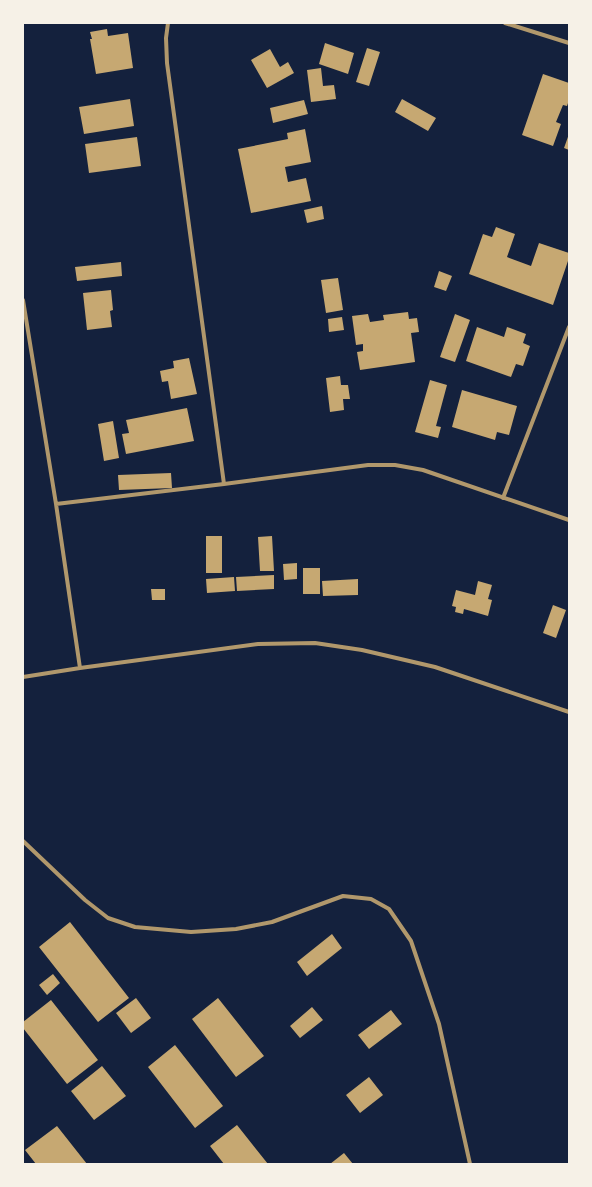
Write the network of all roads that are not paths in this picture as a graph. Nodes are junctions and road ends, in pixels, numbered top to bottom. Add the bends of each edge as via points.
1 (168, 23) edge
2 (505, 23) edge
3 (569, 43) edge
4 (23, 300) edge
5 (569, 327) edge
6 (224, 484) junction
7 (503, 498) junction
8 (56, 504) junction
9 (569, 520) edge
10 (80, 668) junction
11 (23, 677) edge
12 (569, 712) edge
13 (23, 841) edge
14 (470, 1164) edge

1 - 6 street via 167,64
2 - 3 street
4 - 8 street
5 - 7 street
6 - 7 street via 368,465 395,465 422,470
6 - 8 street
7 - 9 street
8 - 10 street
10 - 11 street
10 - 12 street via 258,644 315,643 362,650 435,667
13 - 14 street via 85,900 108,918 135,927 191,932 236,929 272,922 342,896 371,899 389,909 411,941 439,1024

